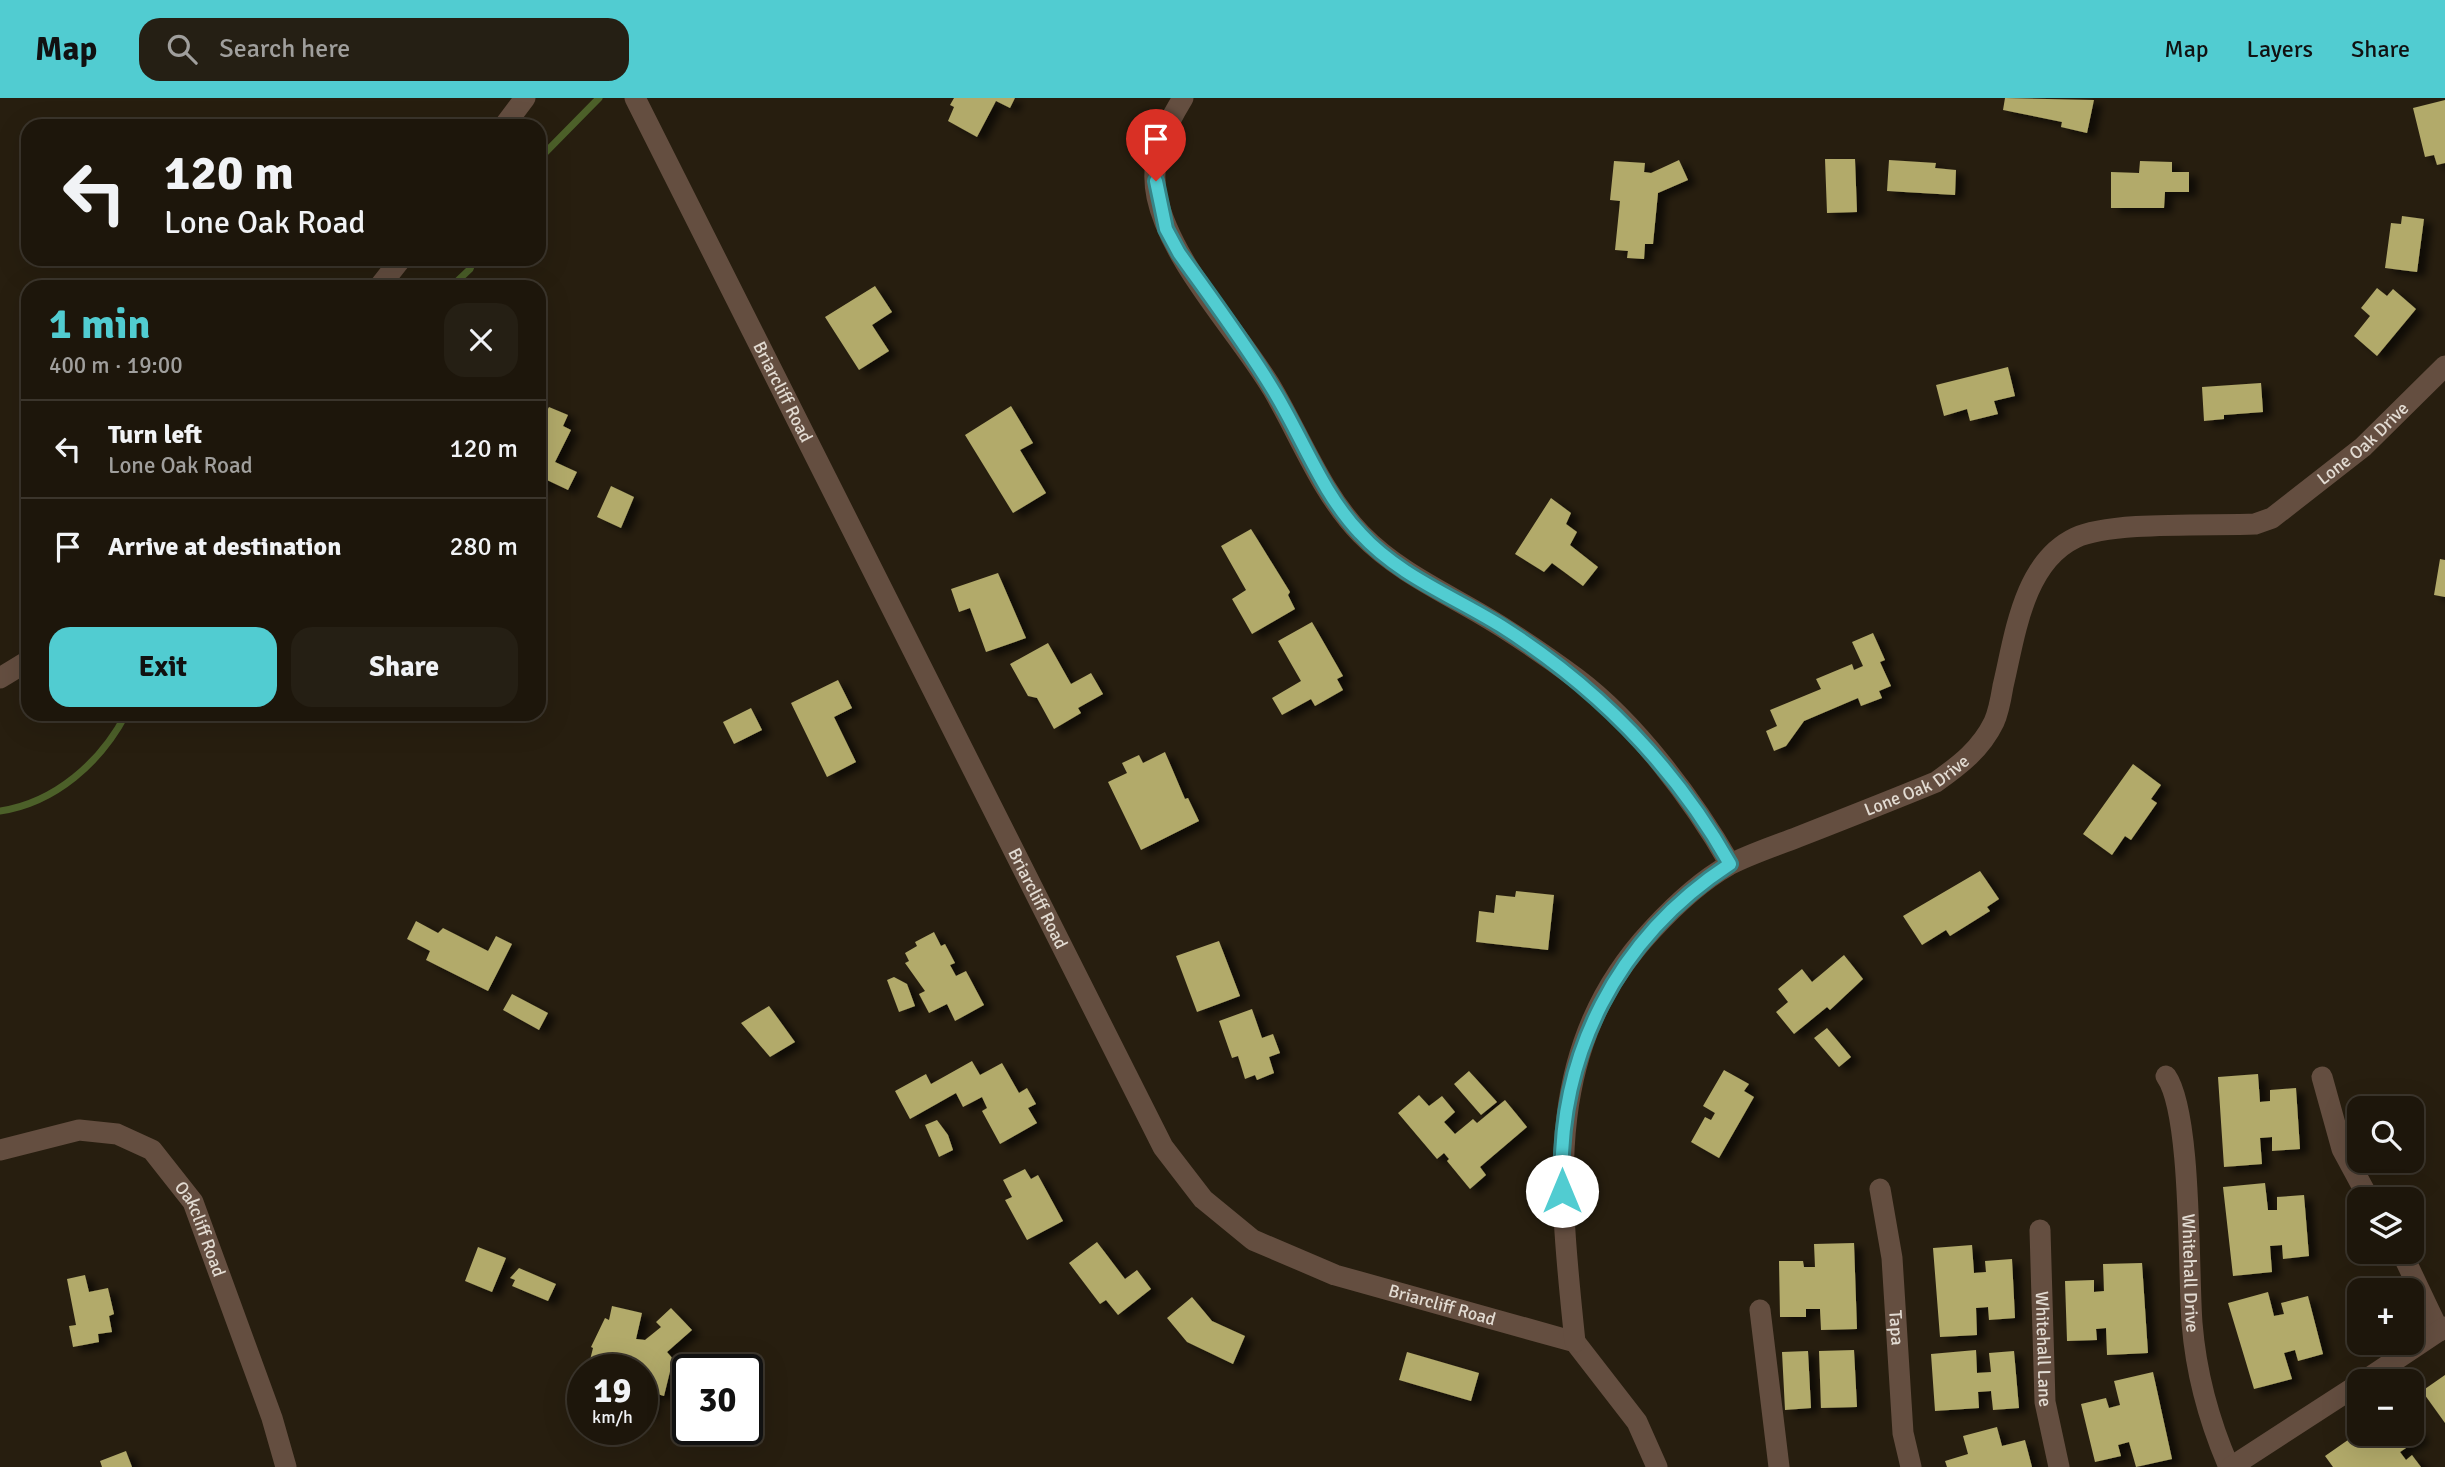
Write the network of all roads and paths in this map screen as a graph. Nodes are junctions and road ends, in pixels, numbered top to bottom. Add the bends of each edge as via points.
1 (525, 98) edge
2 (635, 98) edge
3 (1183, 98) edge
4 (509, 119) edge
5 (396, 266) edge
6 (384, 280) edge
7 (2445, 366) edge
8 (21, 666) edge
9 (0, 678) edge
10 (1730, 864) junction
11 (2166, 1076) dead end
12 (2322, 1077) dead end
13 (0, 1150) edge
14 (2363, 1187) edge
15 (1880, 1189) dead end
16 (2040, 1230) dead end
17 (2408, 1264) edge
18 (1760, 1310) dead end
19 (2442, 1329) edge
20 (1575, 1342) junction
21 (2382, 1369) edge
22 (2347, 1392) edge
23 (286, 1467) edge
24 (1657, 1467) edge
25 (1779, 1467) edge
26 (1911, 1467) edge
27 (2059, 1467) edge
28 (2230, 1467) edge

1 - 4 street
2 - 20 street, Briarcliff Road via 1163,1147 1203,1199 1253,1240 1335,1275
3 - 10 street via 1161,136 1154,166 1166,229 1273,389 1329,492 1360,533 1397,567 1500,626 1578,679 1671,777
5 - 6 street
7 - 10 street, Lone Oak Drive via 2363,447 2272,518 2255,524 2104,529 2062,546 2042,564 2032,585 2017,627 1996,720 1962,764 1936,782
8 - 9 street
10 - 20 street, Lone Oak Drive via 1680,901 1636,947 1607,989 1577,1063 1566,1111 1561,1173
11 - 28 street, Whitehall Drive via 2181,1129 2196,1358 2215,1435
12 - 14 street via 2342,1149
13 - 23 street, Oakcliff Road via 79,1130 117,1134 152,1150 193,1202
15 - 26 street, Tapa via 1892,1258 1903,1433
16 - 27 street, Whitehall Lane via 2045,1402
17 - 19 street
18 - 25 street
19 - 21 street
20 - 24 street via 1637,1422
22 - 28 street

